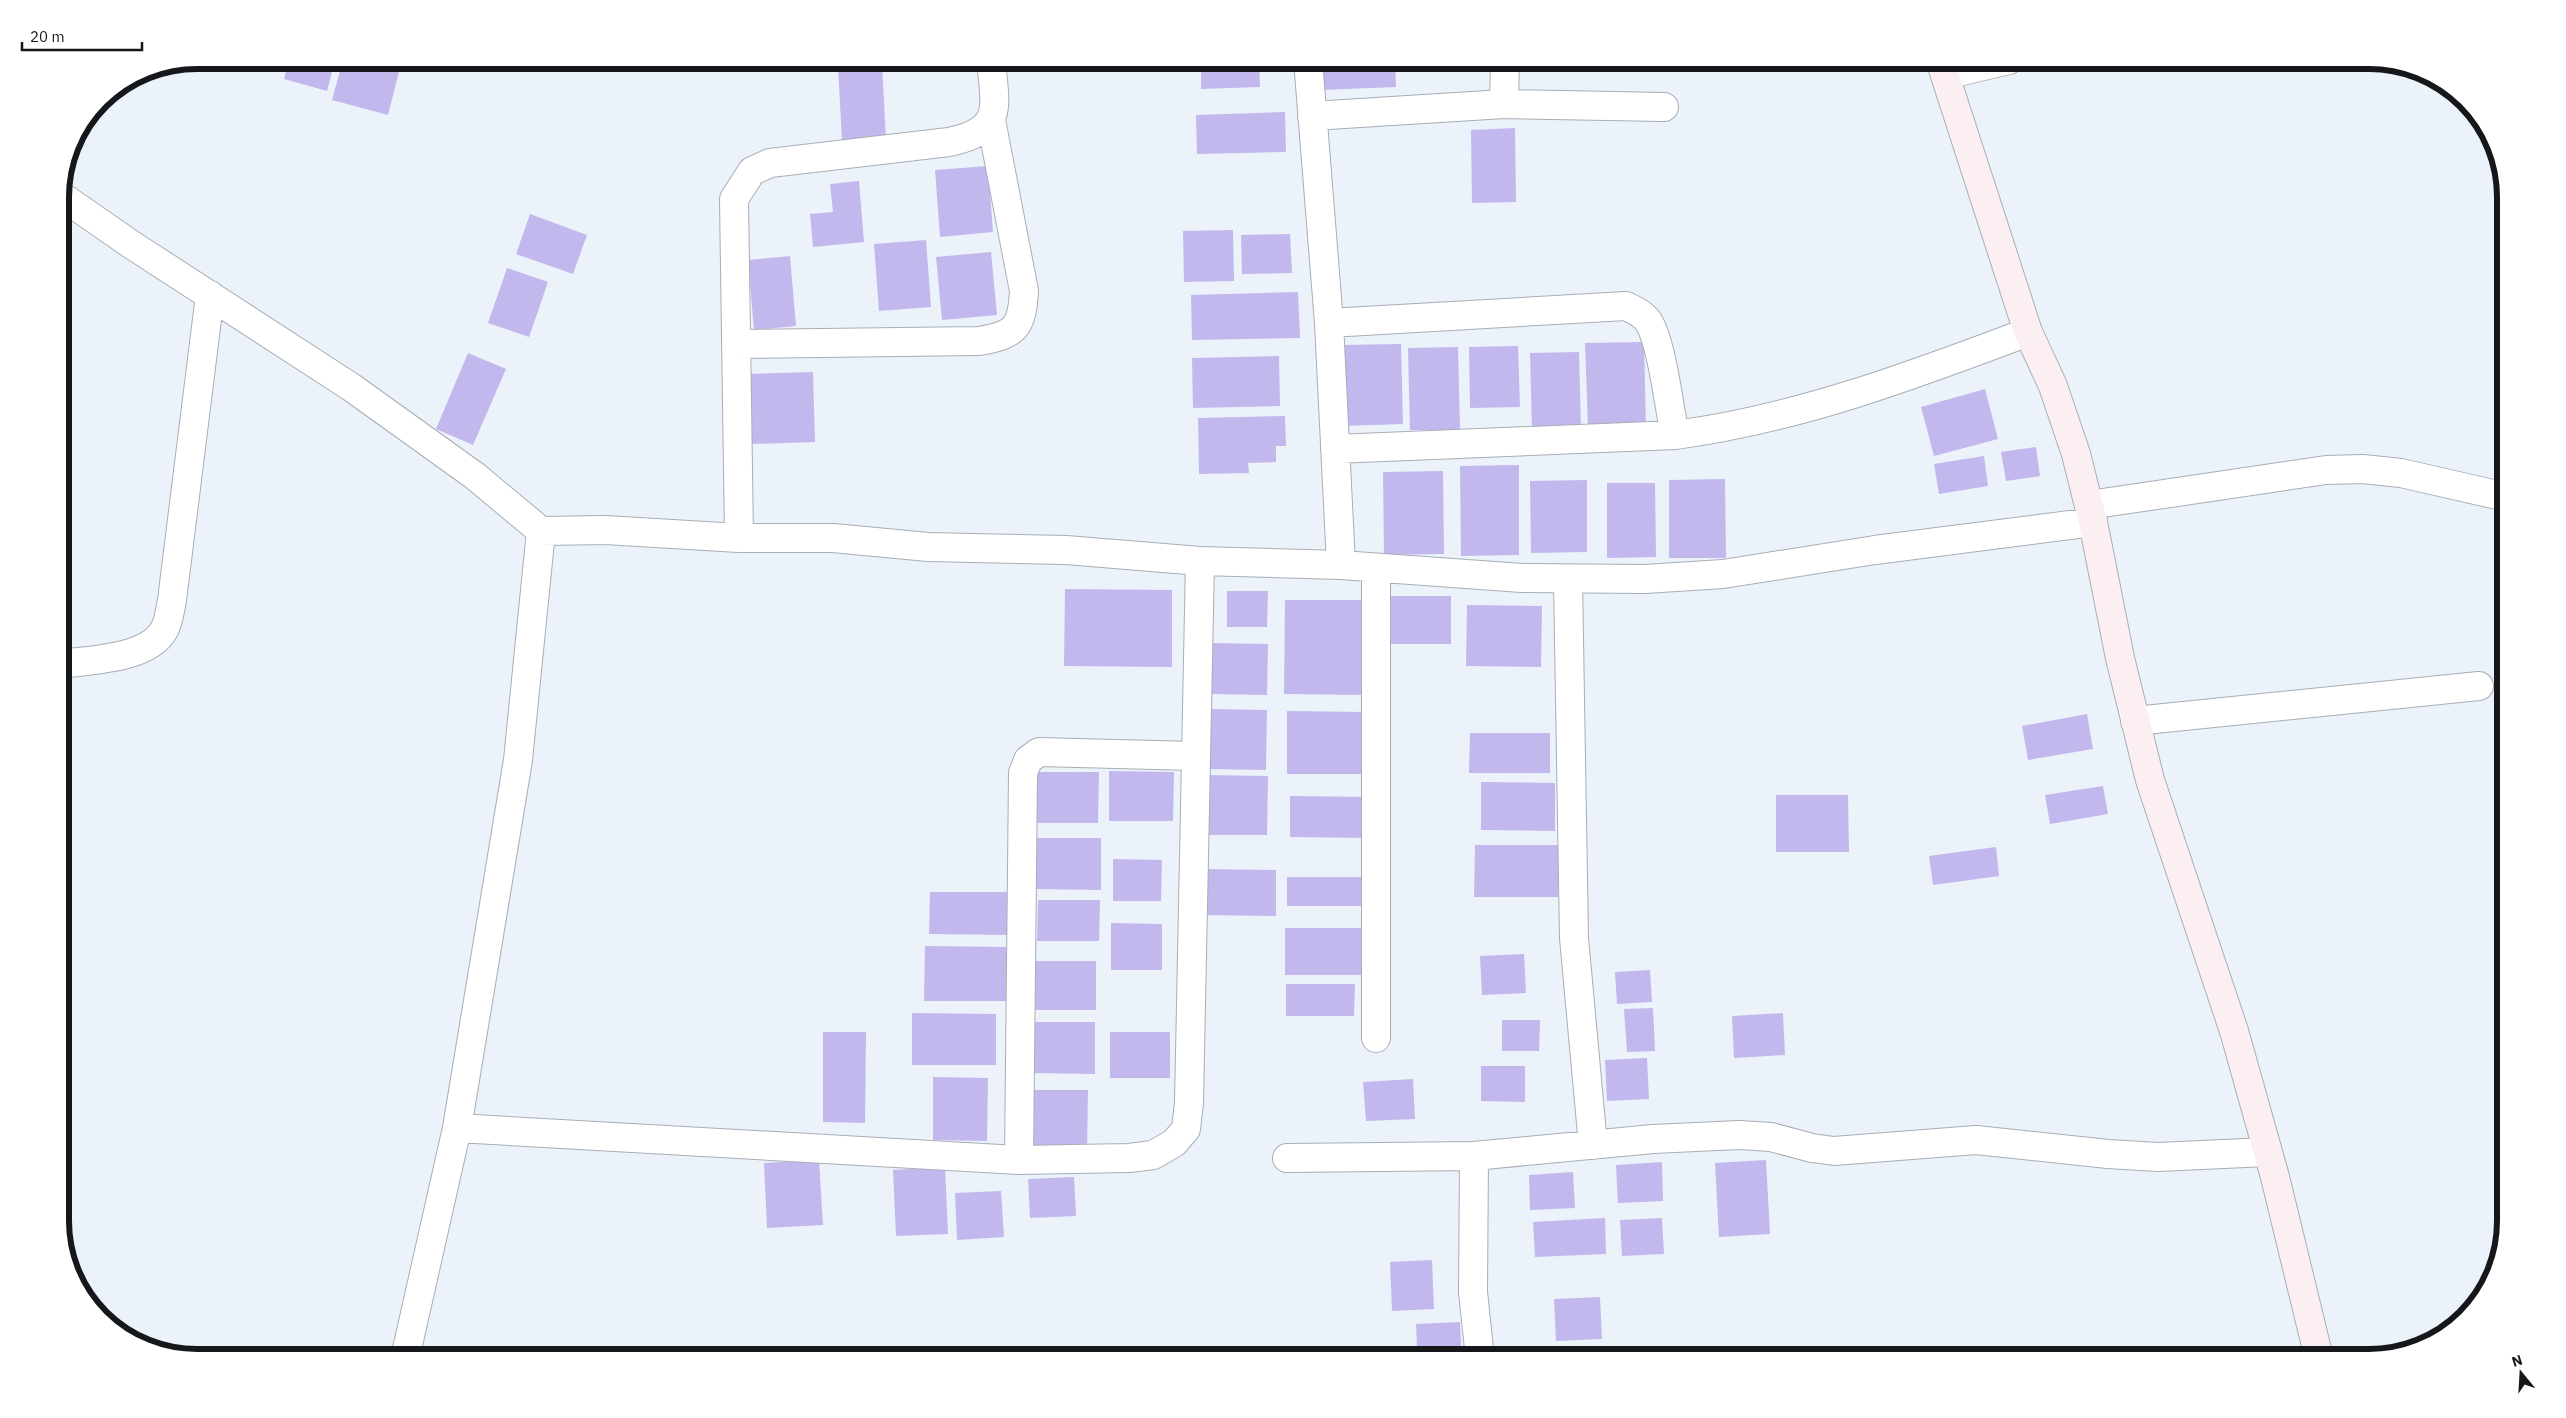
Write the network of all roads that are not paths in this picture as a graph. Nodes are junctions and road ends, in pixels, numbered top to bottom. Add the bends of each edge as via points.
1 (992, 69) edge
2 (1309, 69) edge
3 (1505, 69) edge
4 (1943, 69) edge
5 (1504, 104) junction
6 (1664, 108) dead end
7 (1312, 116) junction
8 (991, 120) junction
9 (69, 201) edge
10 (210, 295) junction
11 (1328, 323) junction
12 (2028, 332) junction
13 (736, 344) junction
14 (1675, 435) junction
15 (1335, 449) junction
16 (2497, 495) edge
17 (2091, 513) junction
18 (541, 531) junction
19 (739, 538) junction
20 (1200, 561) junction
21 (1341, 565) junction
22 (1376, 568) junction
23 (1568, 578) junction
24 (69, 663) edge
25 (2478, 686) dead end
26 (2136, 721) junction
27 (1194, 756) junction
28 (1376, 1038) dead end
29 (457, 1128) junction
30 (1593, 1145) junction
31 (2267, 1152) junction
32 (1474, 1156) junction
33 (1286, 1158) dead end
34 (1019, 1160) junction
35 (407, 1349) edge
36 (1479, 1349) edge
37 (2317, 1349) edge

1 - 8 street via 994,104
2 - 7 street
3 - 5 street
4 - 12 street
5 - 6 street
5 - 7 street
7 - 11 street
8 - 13 street via 982,131 969,138 770,163 752,171 734,200
8 - 13 street via 1024,291 1023,312 1016,328 1001,337 979,341
9 - 10 street
10 - 18 street via 358,392 475,476
10 - 24 street via 172,600 164,630 146,648
11 - 14 street via 1626,306 1648,321 1656,340
11 - 15 street
12 - 14 street via 1892,383 1764,418
12 - 17 street via 2053,386 2076,454
13 - 19 street
14 - 15 street
15 - 21 street
16 - 17 street via 2401,473 2326,470
17 - 23 street via 1723,574 1645,579
17 - 26 street
18 - 19 street via 605,530
18 - 29 street via 518,760
19 - 20 street via 833,538 928,547 1066,550
20 - 21 street
20 - 27 street
21 - 22 street
22 - 23 street
22 - 28 street
23 - 30 street via 1574,938
25 - 26 street
26 - 31 street via 2150,780 2234,1031
27 - 34 street via 1186,1129 1174,1143 1153,1155
27 - 34 street via 1039,752 1028,760 1023,773
29 - 34 street
29 - 35 street
30 - 31 street via 1739,1135 1771,1137 1834,1150 1976,1140 2158,1157
30 - 32 street
31 - 37 street
32 - 33 street
32 - 36 street via 1473,1292

